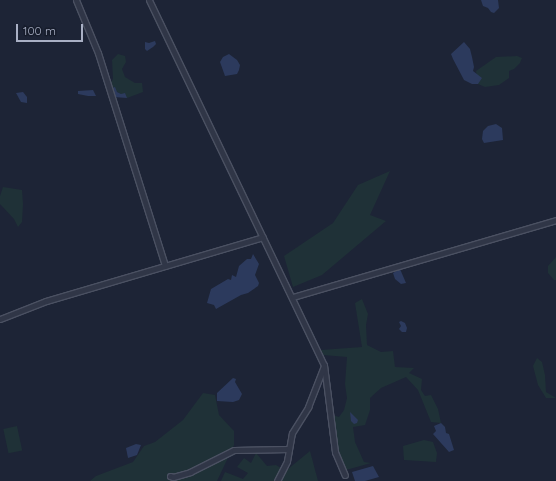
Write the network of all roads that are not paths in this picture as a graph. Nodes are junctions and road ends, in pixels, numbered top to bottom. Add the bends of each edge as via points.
1 (76, 0) edge
2 (149, 0) edge
3 (556, 220) edge
4 (263, 237) junction
5 (165, 266) junction
6 (293, 297) junction
7 (0, 319) edge
8 (324, 365) junction
9 (289, 449) junction
10 (345, 475) dead end
11 (170, 476) dead end
12 (277, 481) edge

1 - 5 street via 98,53
2 - 4 street
3 - 6 street
4 - 5 street
4 - 6 street
5 - 7 street via 46,301
6 - 8 street
8 - 9 street via 308,407 292,433
8 - 10 street via 335,452
9 - 11 street via 234,450 190,472
9 - 12 street via 287,461

